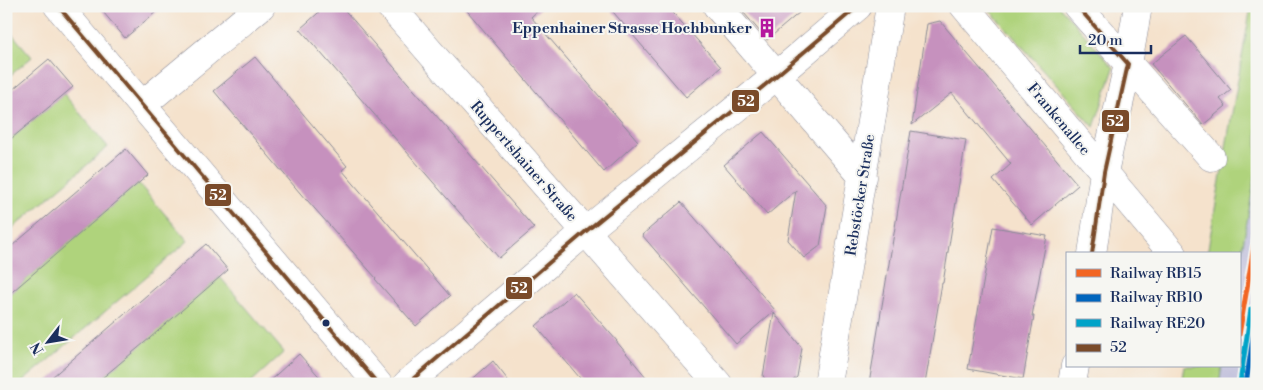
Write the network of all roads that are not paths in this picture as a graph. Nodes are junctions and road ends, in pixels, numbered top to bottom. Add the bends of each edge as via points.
1 (58, 6) edge
2 (260, 6) edge
3 (390, 6) edge
4 (717, 6) edge
5 (858, 6) edge
6 (890, 6) edge
7 (964, 6) edge
8 (1077, 6) edge
9 (1138, 6) edge
10 (1128, 64) junction
11 (776, 76) junction
12 (142, 105) junction
13 (1211, 157) dead end
14 (1104, 172) junction
15 (863, 177) junction
16 (585, 232) junction
17 (1092, 252) edge
18 (1171, 252) edge
19 (1075, 368) edge
20 (378, 384) edge
21 (407, 384) edge
22 (718, 384) edge
23 (828, 384) edge
24 (1072, 384) edge

1 - 12 street
2 - 12 street
3 - 16 street, Ruppertshainer Straße
4 - 11 street
5 - 11 street
6 - 15 street, Rebstöcker Straße
7 - 14 street, Frankenallee
8 - 10 street
9 - 10 street
10 - 13 street
10 - 14 street
11 - 15 street
11 - 16 street
12 - 20 street
14 - 17 street
14 - 18 street, Frankenallee
15 - 23 street, Rebstöcker Straße
16 - 21 street
16 - 22 street, Ruppertshainer Straße
19 - 24 street

